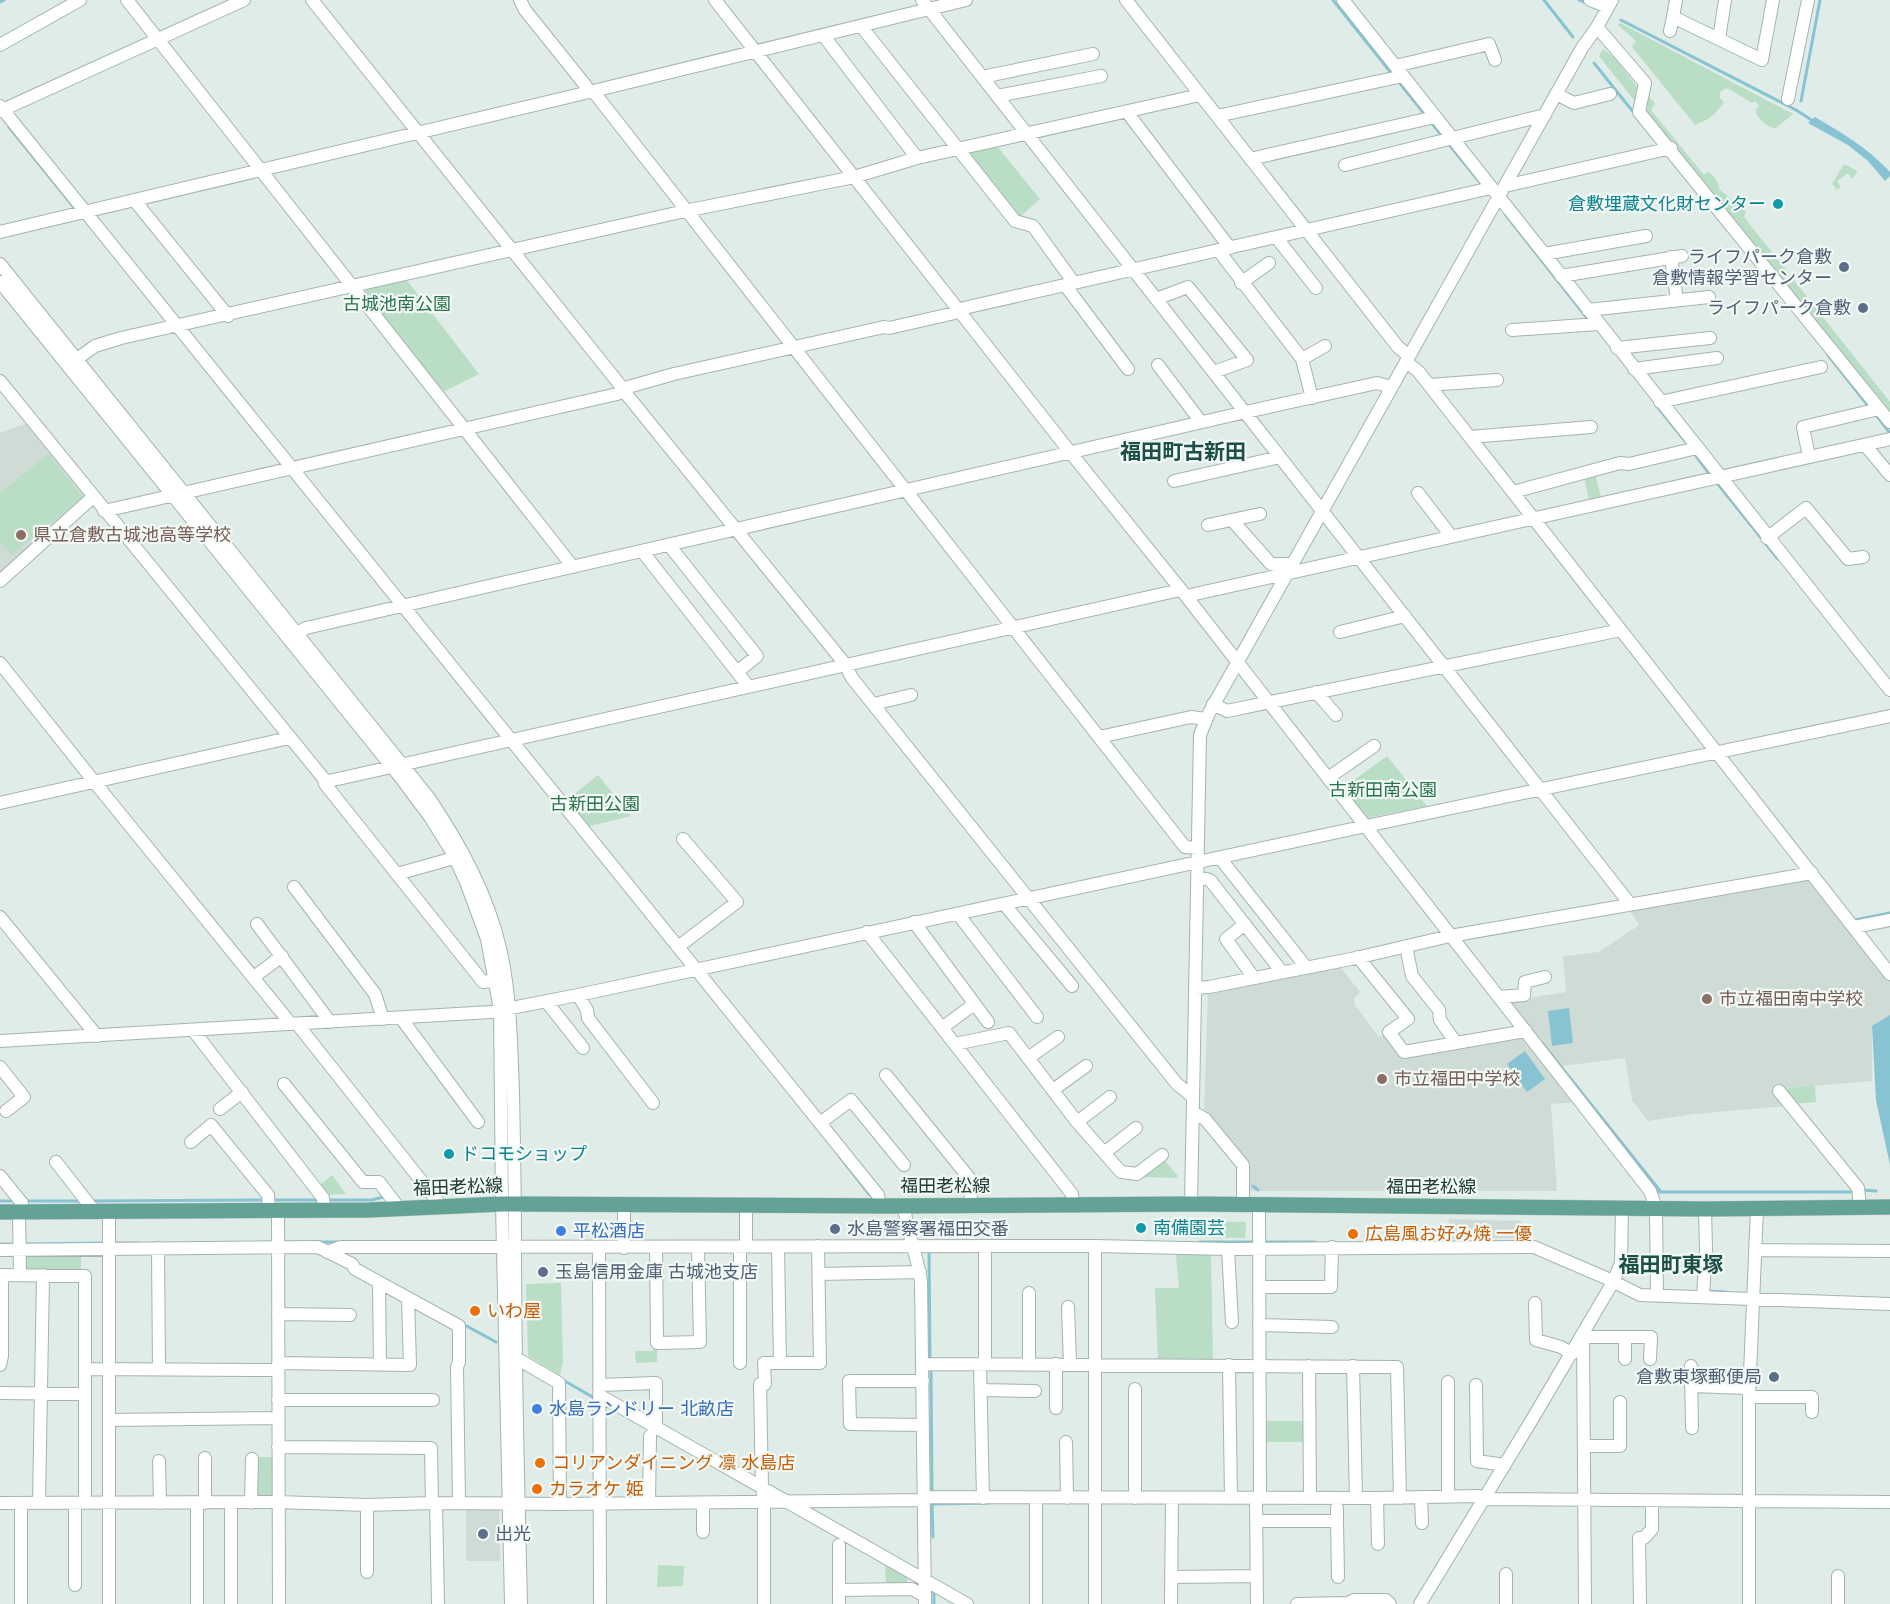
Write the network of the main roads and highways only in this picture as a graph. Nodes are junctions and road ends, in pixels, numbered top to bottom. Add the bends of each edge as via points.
1 (1890, 1208) edge
2 (0, 1212) edge

1 - 2 main road, 福田老松線 via 509,1204 399,1208 324,1203 21,1206

